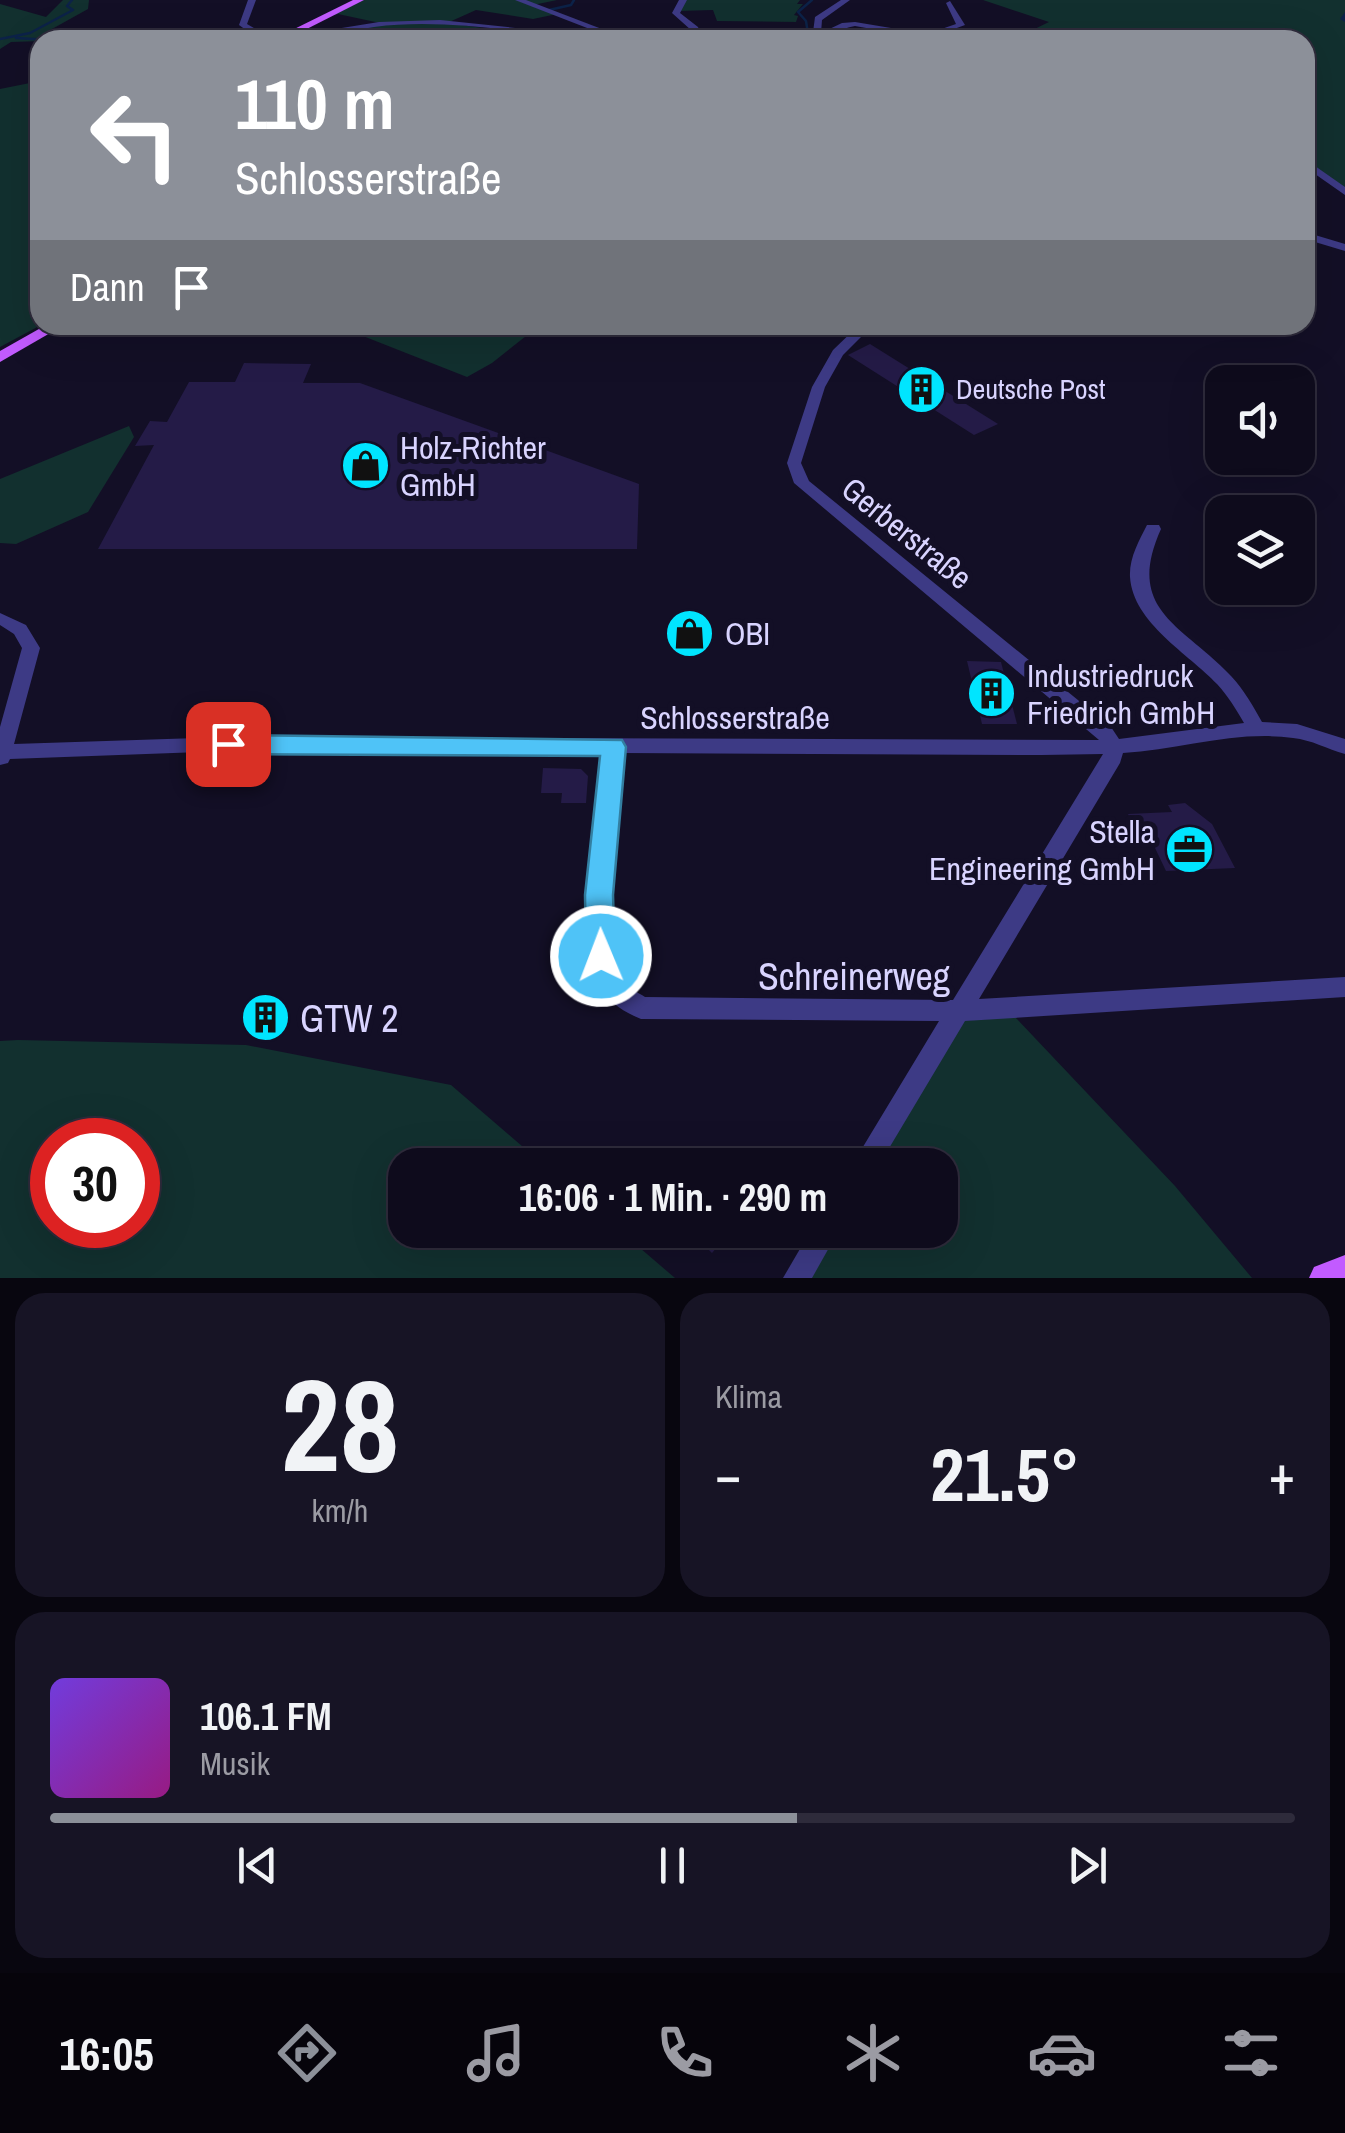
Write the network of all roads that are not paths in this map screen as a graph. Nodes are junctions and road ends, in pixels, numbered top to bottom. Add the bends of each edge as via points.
1 (252, 0) edge
2 (360, 0) edge
3 (520, 0) edge
4 (684, 0) edge
5 (846, 0) edge
6 (950, 3) dead end
7 (886, 28) junction
8 (256, 30) edge
9 (296, 30) edge
10 (350, 30) edge
11 (507, 30) edge
12 (602, 30) edge
13 (695, 30) edge
14 (817, 30) edge
15 (835, 30) edge
16 (884, 30) edge
17 (896, 30) edge
18 (945, 30) edge
19 (1315, 170) edge
20 (1345, 192) edge
21 (1315, 238) edge
22 (1345, 248) edge
23 (39, 335) edge
24 (852, 335) edge
25 (0, 357) edge
26 (1152, 529) dead end
27 (0, 619) edge
28 (1255, 726) junction
29 (1113, 746) junction
30 (613, 747) junction
31 (1345, 747) edge
32 (1, 755) edge
33 (1345, 988) edge
34 (958, 1011) junction
35 (875, 1148) edge
36 (815, 1248) edge
37 (1345, 1270) edge
38 (797, 1278) edge
39 (1324, 1278) edge

1 - 8 street via 242,25
2 - 9 main road
3 - 12 street
4 - 13 street via 676,13
5 - 14 street via 818,19
6 - 18 street via 961,25
7 - 15 street
7 - 16 street
7 - 17 street
10 - 11 street via 428,22
19 - 20 street
21 - 22 street
23 - 25 main road
24 - 29 street, Gerberstraße via 822,378 794,463 802,482
26 - 28 street via 1136,569 1139,588 1173,636 1224,680
27 - 32 street via 29,638 31,648
28 - 29 street, Schlosserstraße
28 - 31 street, Schlosserstraße
29 - 30 street, Schlosserstraße
29 - 34 street via 1113,758
30 - 32 street, Schlosserstraße via 228,744
30 - 34 street, Schreinerweg via 599,895 601,956 612,986 641,1008
33 - 34 street, Schreinerweg
34 - 35 street
36 - 38 street
37 - 39 main road

